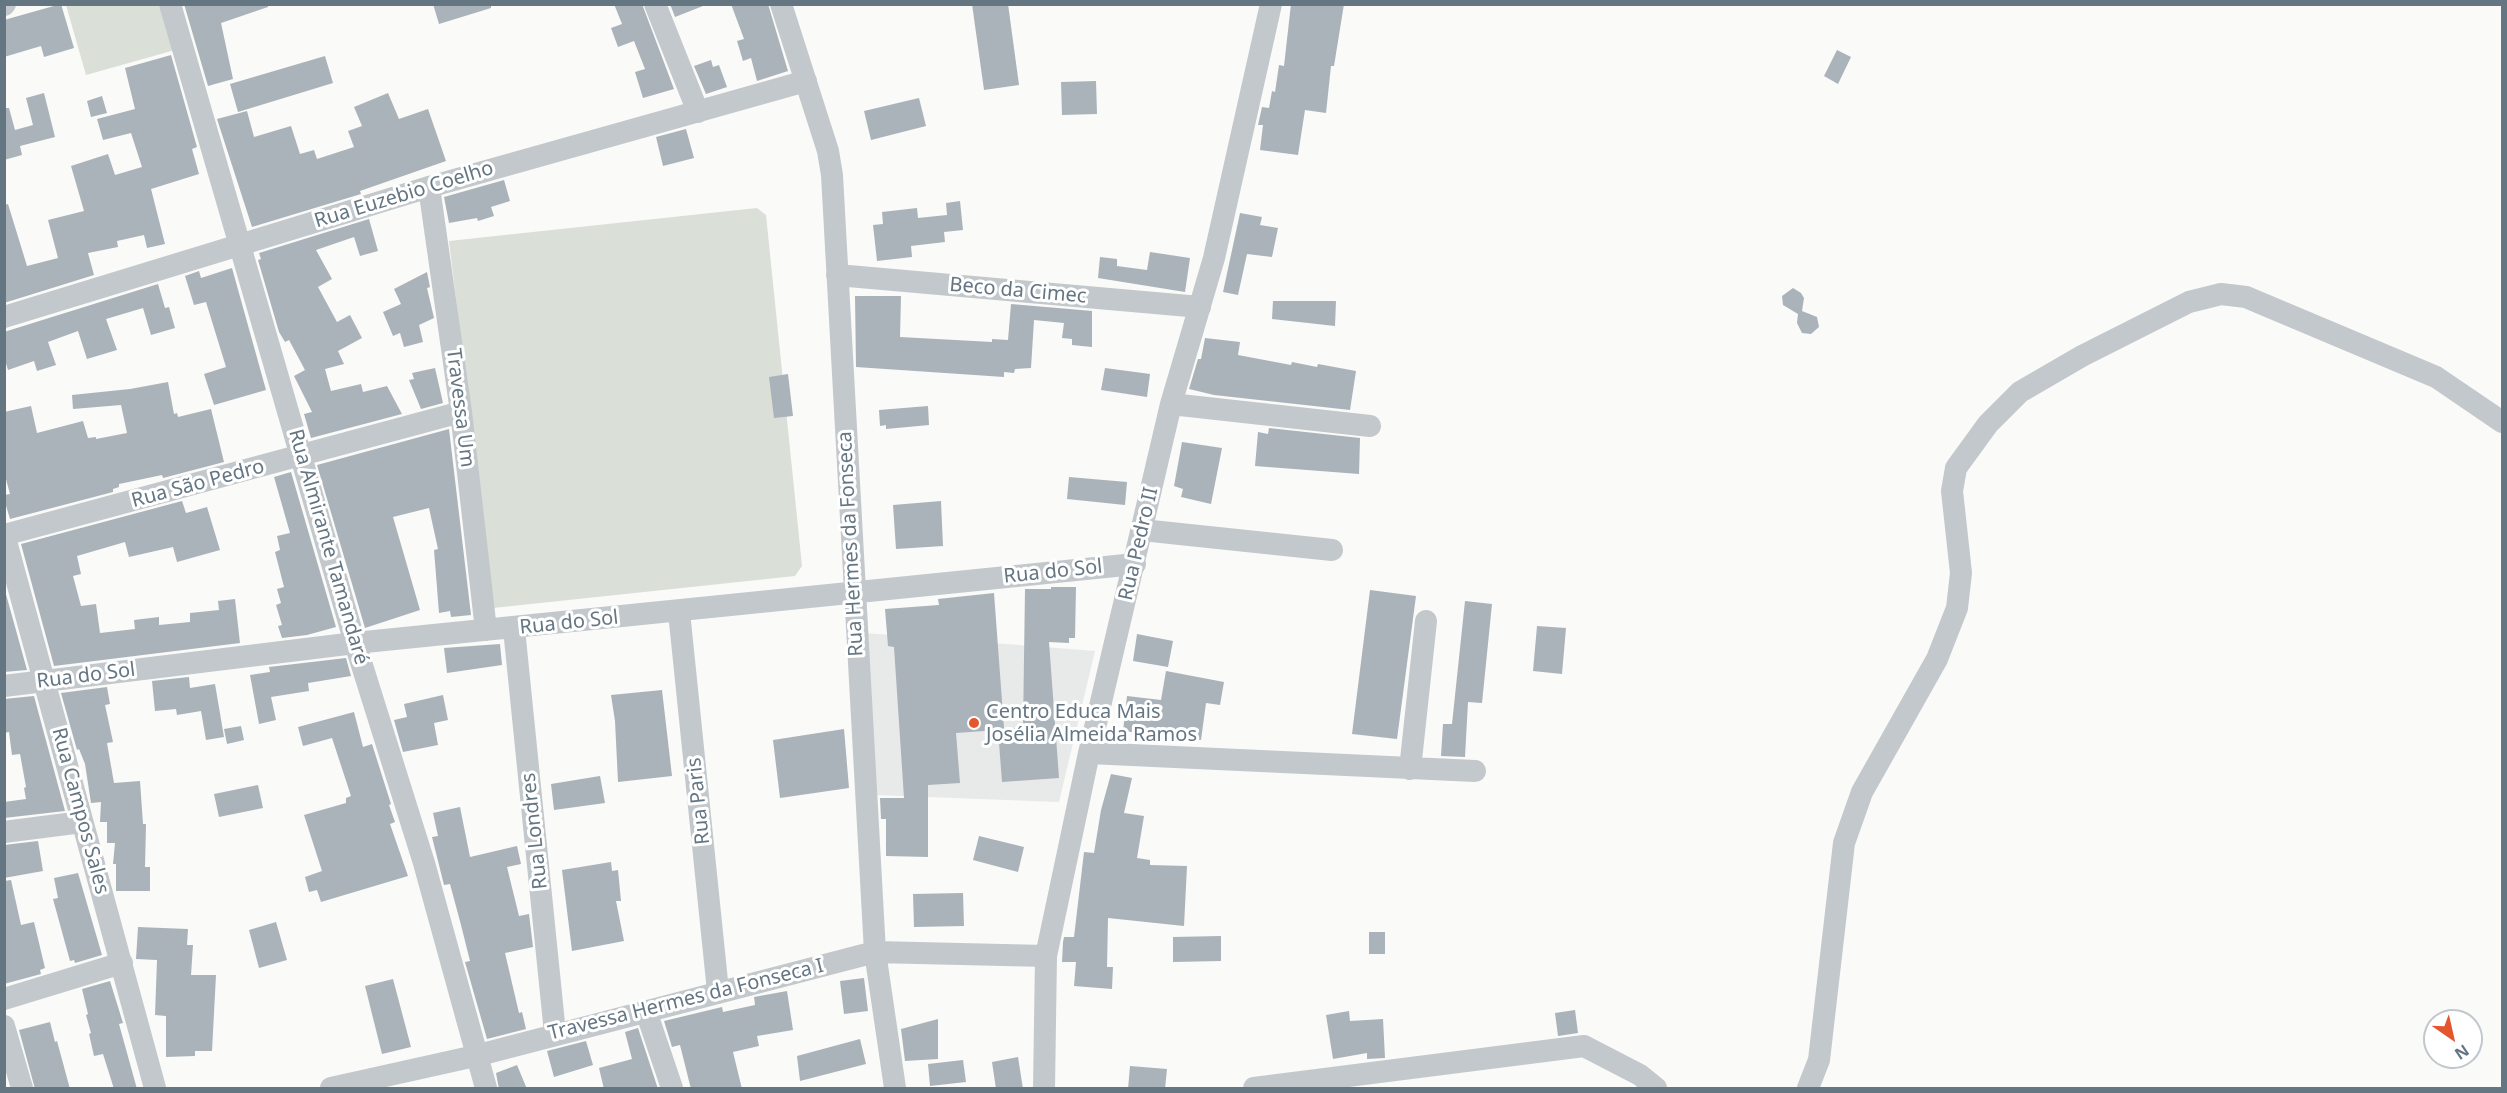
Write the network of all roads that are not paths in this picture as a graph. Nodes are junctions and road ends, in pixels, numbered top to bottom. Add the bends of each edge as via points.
1 (170, 4) edge
2 (655, 4) edge
3 (782, 4) edge
4 (1271, 4) edge
5 (806, 81) junction
6 (698, 112) junction
7 (429, 187) junction
8 (241, 244) junction
9 (837, 275) junction
10 (1200, 308) junction
11 (4, 317) edge
12 (1171, 404) junction
13 (461, 412) junction
14 (2502, 422) edge
15 (1370, 426) dead end
16 (302, 456) junction
17 (1142, 530) junction
18 (5, 534) edge
19 (1332, 550) dead end
20 (1135, 564) junction
21 (853, 593) junction
22 (679, 612) junction
23 (1426, 621) dead end
24 (514, 628) junction
25 (486, 630) junction
26 (355, 643) junction
27 (45, 680) junction
28 (4, 686) edge
29 (1089, 753) junction
30 (1410, 769) junction
31 (1474, 771) dead end
32 (82, 822) junction
33 (4, 832) edge
34 (874, 951) junction
35 (1046, 956) junction
36 (122, 963) junction
37 (718, 991) junction
38 (4, 999) edge
39 (646, 1011) junction
40 (4, 1026) edge
41 (555, 1033) junction
42 (475, 1056) junction
43 (1269, 1088) edge
44 (22, 1089) edge
45 (155, 1089) edge
46 (332, 1089) edge
47 (486, 1089) edge
48 (672, 1089) edge
49 (895, 1089) edge
50 (1044, 1089) edge
51 (1656, 1089) edge
52 (1808, 1089) edge

1 - 8 street, Rua Almirante Tamandaré
2 - 6 street
3 - 5 street, Rua Hermes da Fonseca
4 - 10 street, Rua Pedro II
5 - 6 street, Rua Euzebio Coelho
5 - 9 street, Rua Hermes da Fonseca via 828,151
6 - 7 street, Rua Euzebio Coelho
7 - 8 street, Rua Euzebio Coelho
7 - 13 street, Travessa Um
8 - 11 street, Rua Euzebio Coelho
8 - 16 street, Rua Almirante Tamandaré
9 - 10 street, Beco da Cimec
9 - 21 street, Rua Hermes da Fonseca
10 - 12 street, Rua Pedro II
12 - 15 street
12 - 17 street, Rua Pedro II
13 - 16 street, Rua São Pedro
13 - 25 street, Travessa Um
14 - 52 street via 2436,377 2246,297 2221,294 2189,302 2020,392 1988,424 1956,468 1952,491 1961,573 1957,608 1937,659 1862,792 1844,843 1819,1060
16 - 18 street, Rua São Pedro
16 - 26 street, Rua Almirante Tamandaré
17 - 19 street
17 - 20 street, Rua Pedro II
18 - 27 street, Rua Campos Sales
20 - 21 street, Rua do Sol
20 - 29 street, Rua Pedro II
21 - 22 street, Rua do Sol
21 - 34 street, Rua Hermes da Fonseca
22 - 24 street, Rua do Sol
22 - 37 street, Rua Paris
23 - 30 street
24 - 25 street, Rua do Sol
24 - 41 street, Rua Londres
25 - 26 street, Rua do Sol
26 - 27 street, Rua do Sol
26 - 42 street, Rua Almirante Tamandaré via 424,863
27 - 28 street, Rua do Sol
27 - 32 street, Rua Campos Sales
29 - 30 street
29 - 35 street, Rua Pedro II
30 - 31 street
32 - 33 street
32 - 36 street, Rua Campos Sales
34 - 35 street, Travessa Hermes da Fonseca I
34 - 37 street, Travessa Hermes da Fonseca I
34 - 49 street, Rua Hermes da Fonseca
35 - 50 street, Rua Pedro II
36 - 38 street
36 - 45 street, Rua Campos Sales
37 - 39 street, Travessa Hermes da Fonseca I
39 - 41 street, Travessa Hermes da Fonseca I
39 - 48 street
40 - 44 street
41 - 42 street, Travessa Hermes da Fonseca I
42 - 46 street, Travessa Hermes da Fonseca I
42 - 47 street, Rua Almirante Tamandaré
43 - 51 street via 1584,1046 1640,1075

